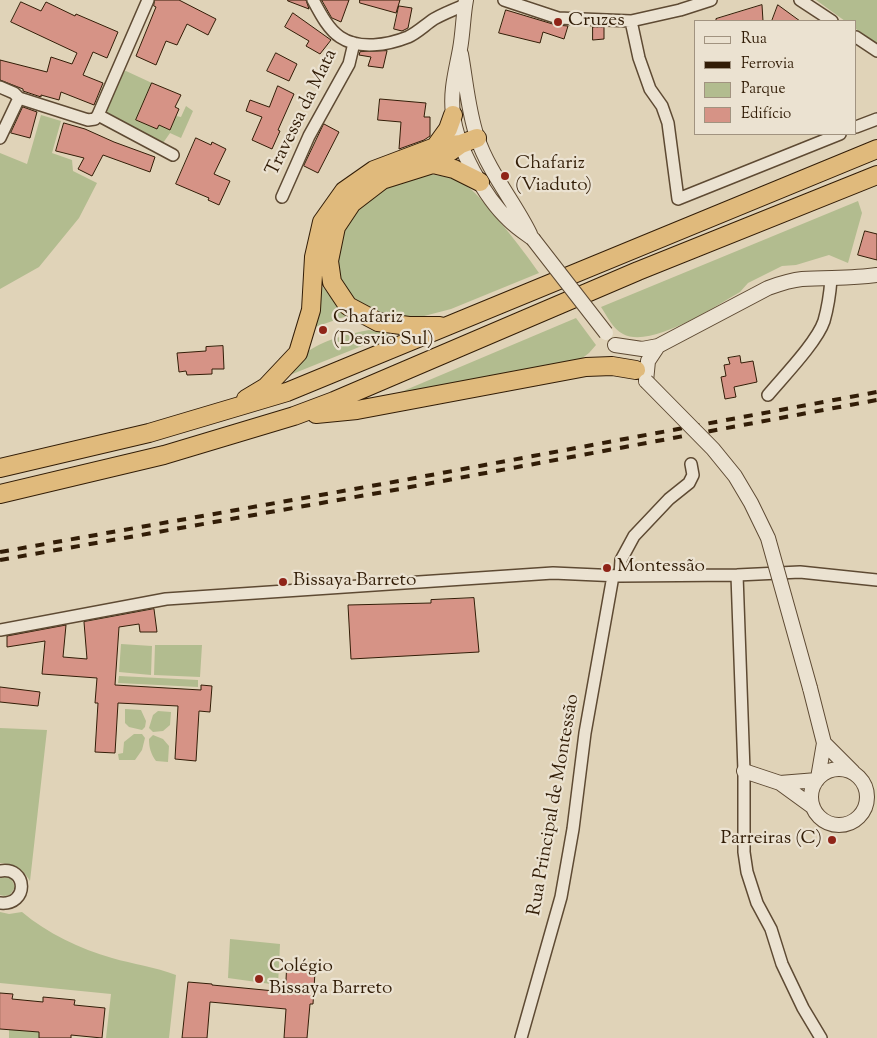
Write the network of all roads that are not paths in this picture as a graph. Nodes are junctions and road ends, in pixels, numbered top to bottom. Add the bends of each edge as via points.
1 (148, 0) edge
2 (314, 0) edge
3 (504, 0) edge
4 (711, 0) edge
5 (800, 0) edge
6 (466, 2) edge
7 (830, 20) edge
8 (631, 21) junction
9 (857, 38) edge
10 (354, 43) junction
11 (460, 50) junction
12 (877, 51) edge
13 (0, 87) edge
14 (19, 98) junction
15 (98, 115) junction
16 (452, 115) junction
17 (877, 119) edge
18 (857, 127) edge
19 (838, 135) edge
20 (0, 138) edge
21 (469, 141) junction
22 (877, 149) edge
23 (173, 155) dead end
24 (434, 155) junction
25 (877, 175) edge
26 (480, 182) junction
27 (282, 197) dead end
28 (533, 239) junction
29 (877, 275) edge
30 (831, 279) junction
31 (449, 326) junction
32 (615, 345) junction
33 (658, 346) junction
34 (642, 349) junction
35 (641, 376) junction
36 (768, 396) dead end
37 (229, 410) junction
38 (294, 416) junction
39 (691, 464) dead end
40 (0, 468) edge
41 (0, 494) edge
42 (737, 575) junction
43 (616, 576) junction
44 (877, 580) edge
45 (0, 630) edge
46 (824, 742) junction
47 (744, 771) junction
48 (854, 772) junction
49 (817, 779) junction
50 (780, 783) junction
51 (864, 784) junction
52 (877, 792) edge
53 (813, 808) junction
54 (877, 810) edge
55 (860, 816) junction
56 (0, 871) edge
57 (0, 903) edge
58 (521, 1038) edge
59 (821, 1038) edge

1 - 15 street
2 - 10 street via 331,29
3 - 8 street via 558,18
4 - 8 street
5 - 7 street
6 - 10 street via 410,36 382,44
6 - 11 street
8 - 19 street via 650,89 662,106 668,123 678,199
9 - 12 street
10 - 27 street, Travessa da Mata via 349,64 309,136
11 - 16 street via 452,89
11 - 21 street via 469,110
13 - 14 street via 14,92
14 - 15 street via 88,120
14 - 20 street
15 - 23 street
16 - 21 street
16 - 24 highway
17 - 18 street
21 - 24 highway
21 - 26 street
21 - 28 street via 521,215
22 - 31 highway
24 - 26 highway
24 - 31 highway via 382,180 352,203 336,227 329,261 332,282 348,306 378,322
24 - 37 highway via 374,170 344,191 322,222 314,257 311,310 298,353 266,387
25 - 38 highway
26 - 28 street via 494,204
28 - 32 street, bridge
29 - 30 street
30 - 33 street via 803,279 768,288
30 - 36 street via 824,322
31 - 37 highway via 287,392
32 - 34 street
32 - 35 street
33 - 34 street
33 - 35 street
34 - 35 street via 637,360
35 - 38 highway via 612,366 586,367 357,410
35 - 46 street, bridge via 713,449 736,476 751,503 768,538
37 - 40 highway via 149,433
38 - 41 highway via 164,455
39 - 43 street, Rua Principal de Montessão via 693,475 689,483 634,536
42 - 43 street
42 - 44 street via 800,572
42 - 47 street
43 - 45 street via 553,573 166,599
43 - 58 street, Rua Principal de Montessão via 585,732 561,897
46 - 48 street
46 - 49 street
47 - 50 street
47 - 59 street via 747,872 757,903 771,928 782,964
48 - 49 street via 835,769
48 - 51 street
49 - 50 street
49 - 53 street via 811,793
50 - 53 street
51 - 52 street
51 - 55 street via 867,801
53 - 55 street via 823,820 838,825
54 - 55 street
56 - 57 street via 7,870 16,875 20,879 21,890 16,899

